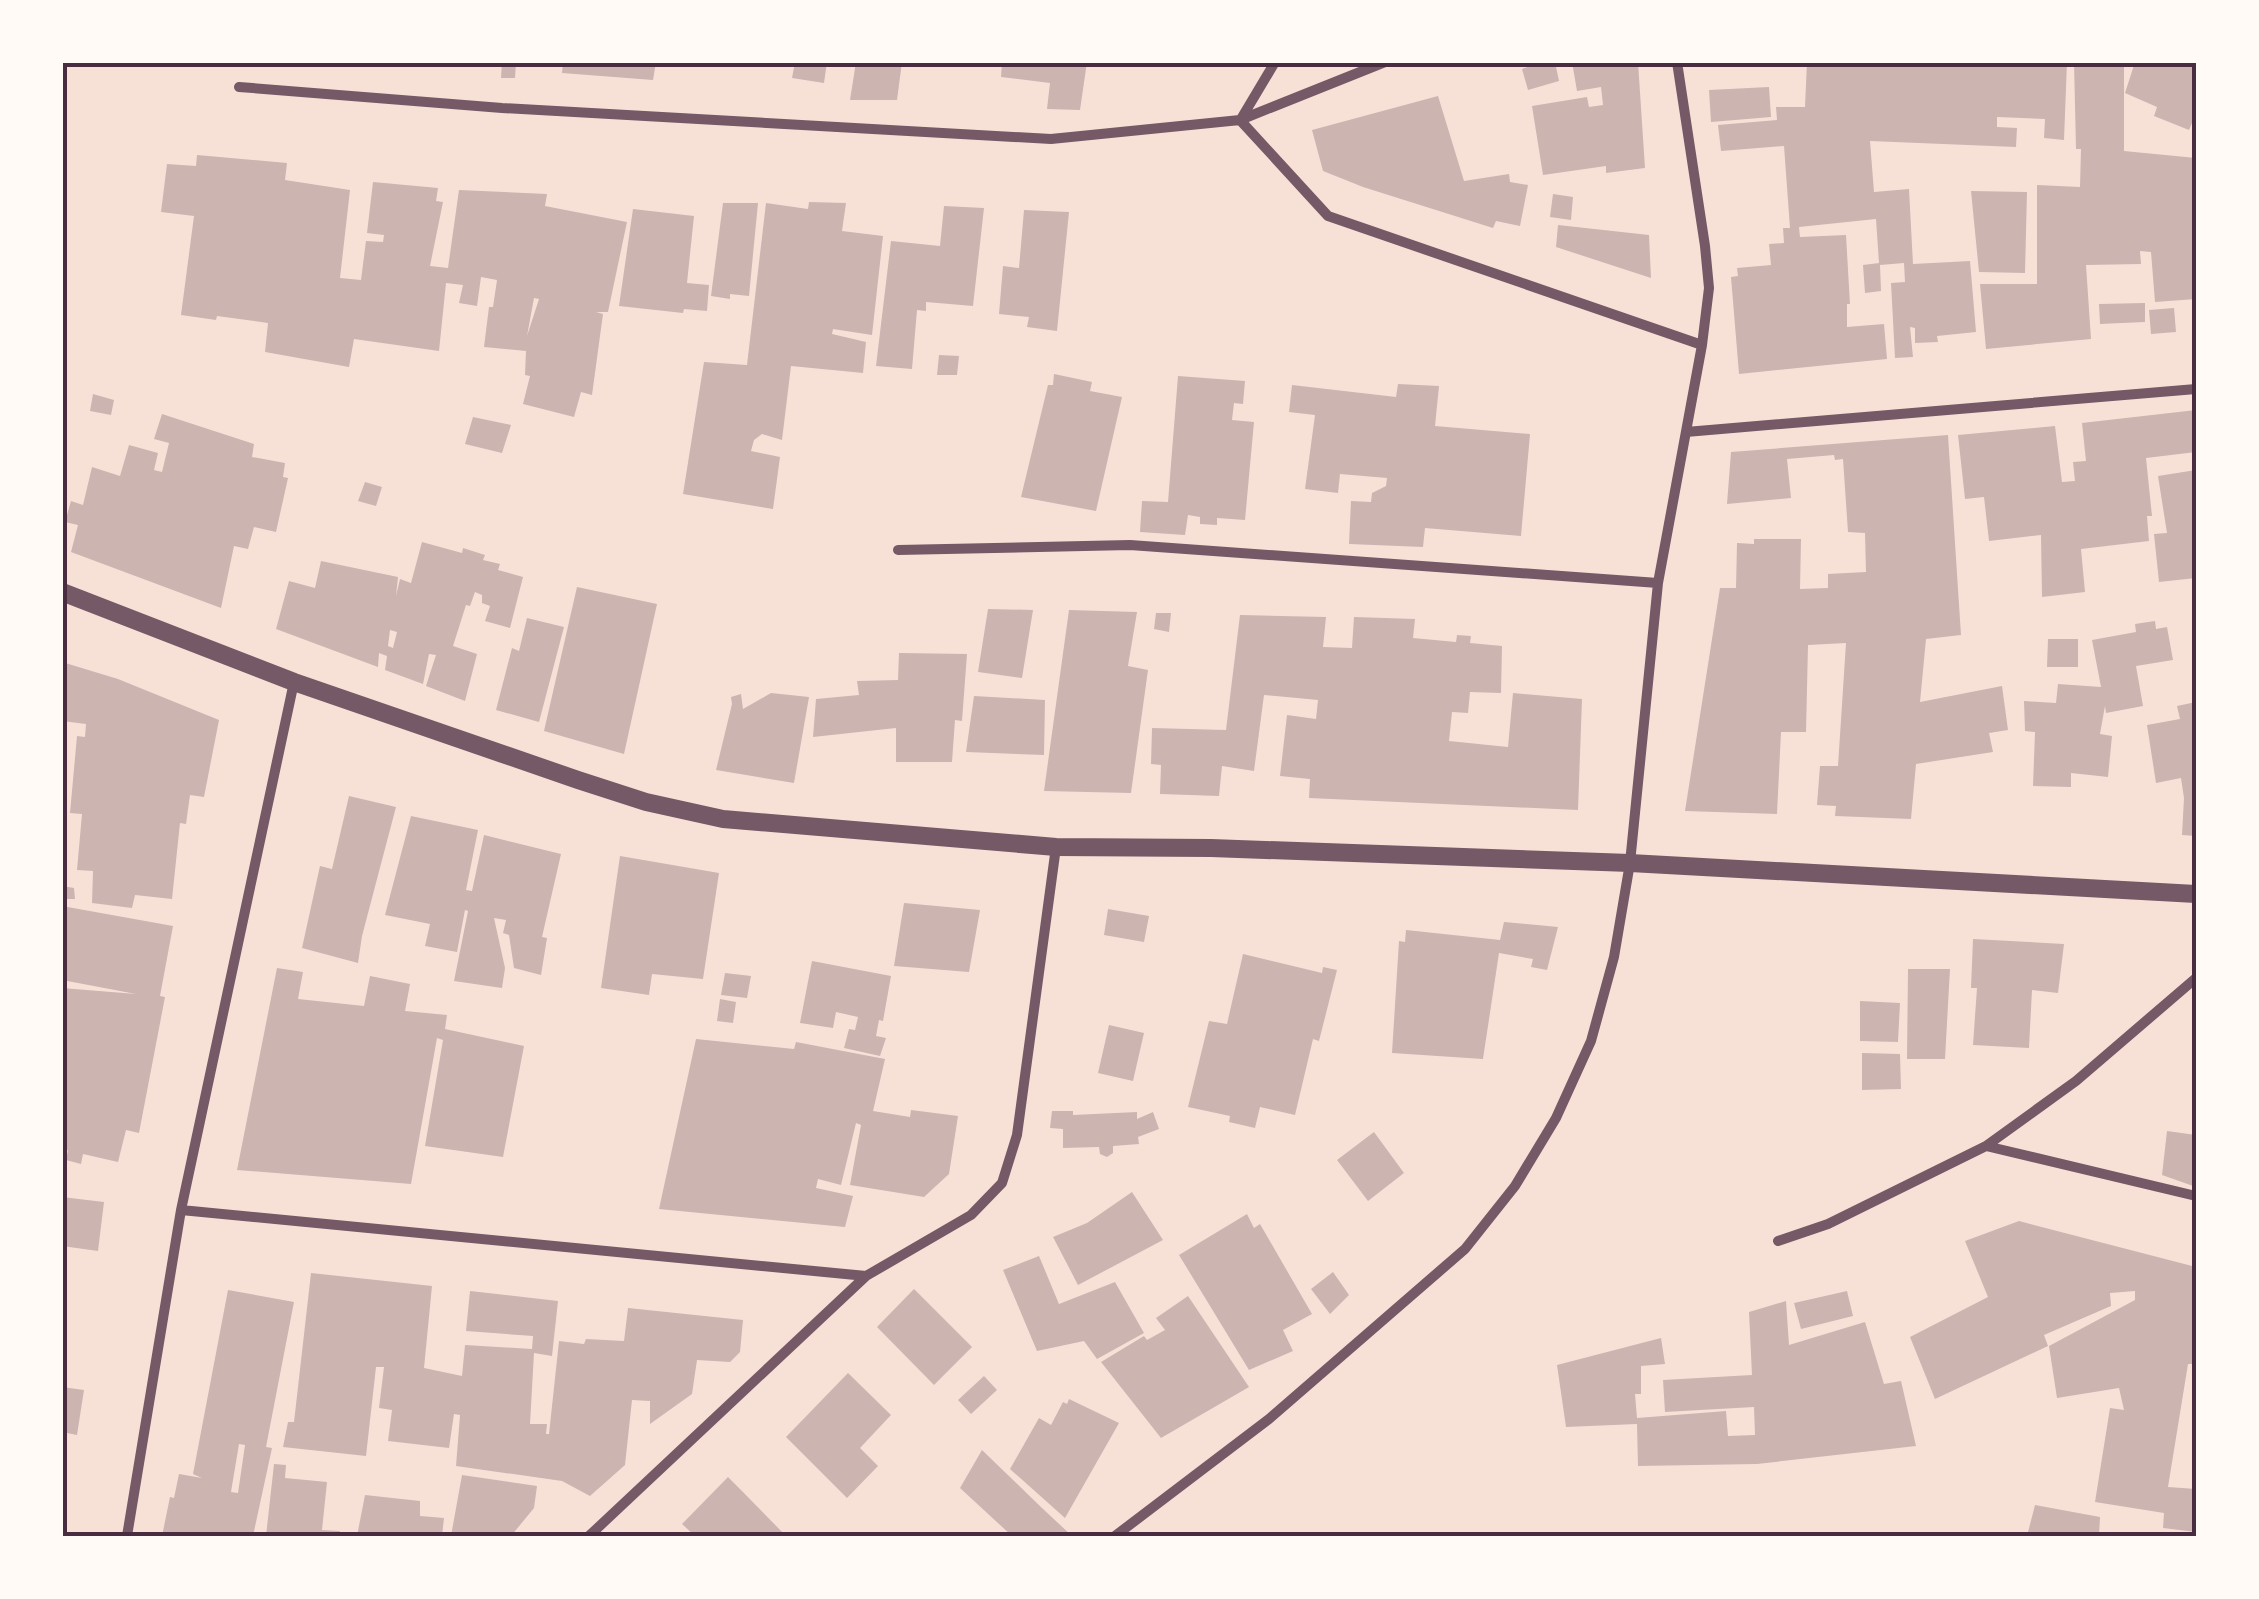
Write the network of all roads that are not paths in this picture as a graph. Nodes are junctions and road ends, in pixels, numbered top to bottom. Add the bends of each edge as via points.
1 (1274, 62) edge
2 (1386, 62) edge
3 (1677, 62) edge
4 (239, 87) dead end
5 (1240, 120) junction
6 (1702, 345) junction
7 (2196, 389) edge
8 (1686, 432) junction
9 (898, 550) dead end
10 (1658, 584) junction
11 (62, 592) edge
12 (294, 682) junction
13 (1056, 847) junction
14 (1630, 863) junction
15 (2196, 894) edge
16 (2196, 978) edge
17 (1986, 1146) junction
18 (2196, 1196) edge
19 (181, 1210) junction
20 (1778, 1241) dead end
21 (866, 1276) junction
22 (127, 1536) edge
23 (589, 1536) edge
24 (1115, 1536) edge

1 - 5 street
2 - 5 street
3 - 6 street via 1708,274
4 - 5 street via 1051,139
5 - 6 street via 1328,216
6 - 8 street
7 - 8 street
8 - 10 street
9 - 10 street via 1130,545
10 - 14 street
11 - 12 street
12 - 13 street via 646,802 724,819
12 - 19 street
13 - 14 street
13 - 21 street via 1017,1134 1002,1182 971,1216
14 - 15 street
14 - 24 street via 1591,1041 1515,1186 1465,1249 1269,1419
16 - 17 street via 2076,1081
17 - 18 street
17 - 20 street via 1828,1224
19 - 21 street
19 - 22 street
21 - 23 street

